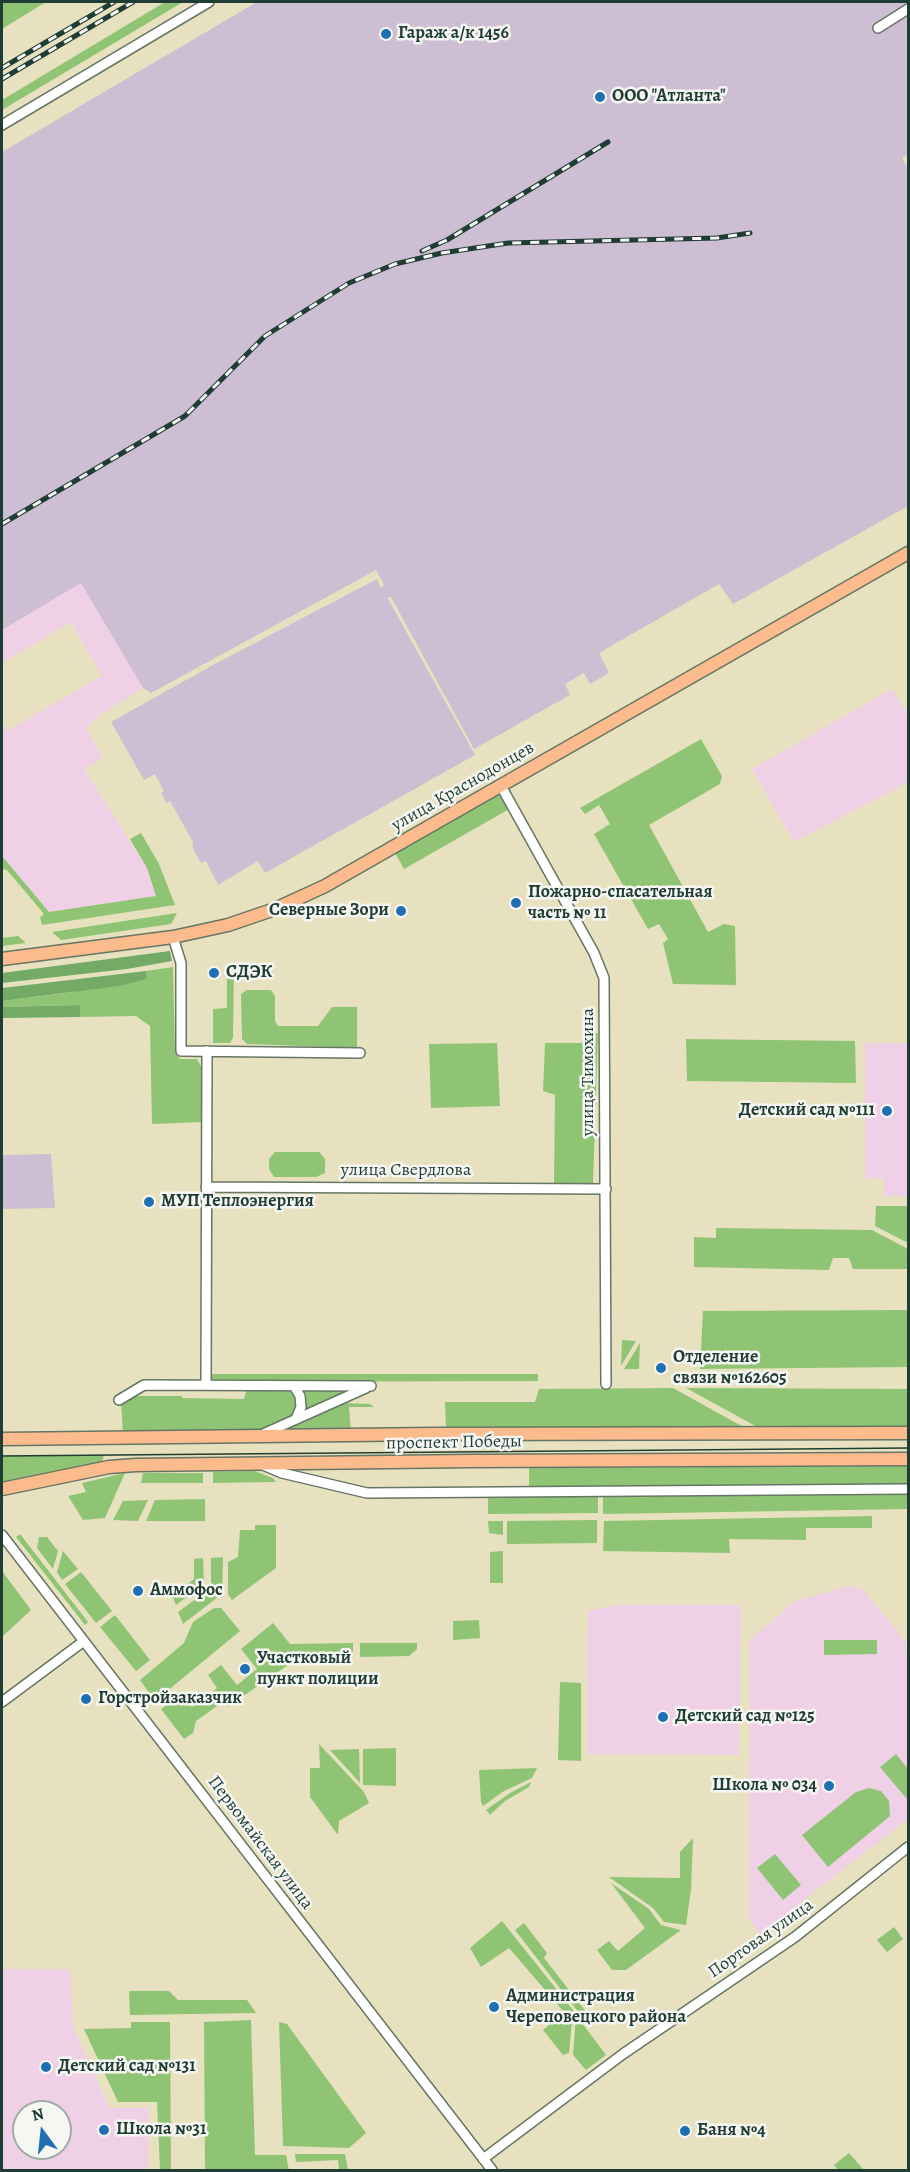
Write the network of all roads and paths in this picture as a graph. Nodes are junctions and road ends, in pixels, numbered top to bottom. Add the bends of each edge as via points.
1 (209, 2) edge
2 (909, 9) edge
3 (878, 28) dead end
4 (2, 125) edge
5 (909, 553) edge
6 (501, 786) junction
7 (173, 937) junction
8 (2, 959) edge
9 (207, 1051) junction
10 (360, 1053) dead end
11 (206, 1187) junction
12 (606, 1189) junction
13 (606, 1384) dead end
14 (206, 1385) junction
15 (294, 1386) junction
16 (119, 1400) dead end
17 (296, 1419) junction
18 (909, 1433) edge
19 (260, 1436) junction
20 (2, 1439) edge
21 (909, 1459) edge
22 (258, 1463) junction
23 (2, 1489) edge
24 (909, 1489) edge
25 (2, 1535) edge
26 (84, 1641) junction
27 (2, 1702) edge
28 (909, 1847) edge
29 (483, 2159) junction
30 (492, 2170) edge

1 - 4 street
2 - 3 street
5 - 6 main road, улица Краснодонцев
6 - 7 main road, улица Краснодонцев via 325,886 275,909
6 - 12 street, улица Тимохина via 594,953 604,978
7 - 8 main road, улица Краснодонцев
7 - 9 street via 181,963 181,1051
9 - 10 street
9 - 11 street
11 - 12 street, улица Свердлова
11 - 14 street
12 - 13 street, улица Тимохина
14 - 15 street
14 - 16 street via 144,1385
15 - 17 street via 301,1407
15 - 17 street via 371,1386
17 - 19 street
18 - 19 main road, проспект Победы
19 - 20 main road, проспект Победы
21 - 22 main road, проспект Победы
22 - 23 main road, проспект Победы via 109,1467
22 - 24 street via 282,1473 367,1492
25 - 26 street, Первомайская улица
26 - 27 street
26 - 29 street, Первомайская улица
28 - 29 street, Портовая улица via 795,1937 623,2054
29 - 30 street, Первомайская улица

